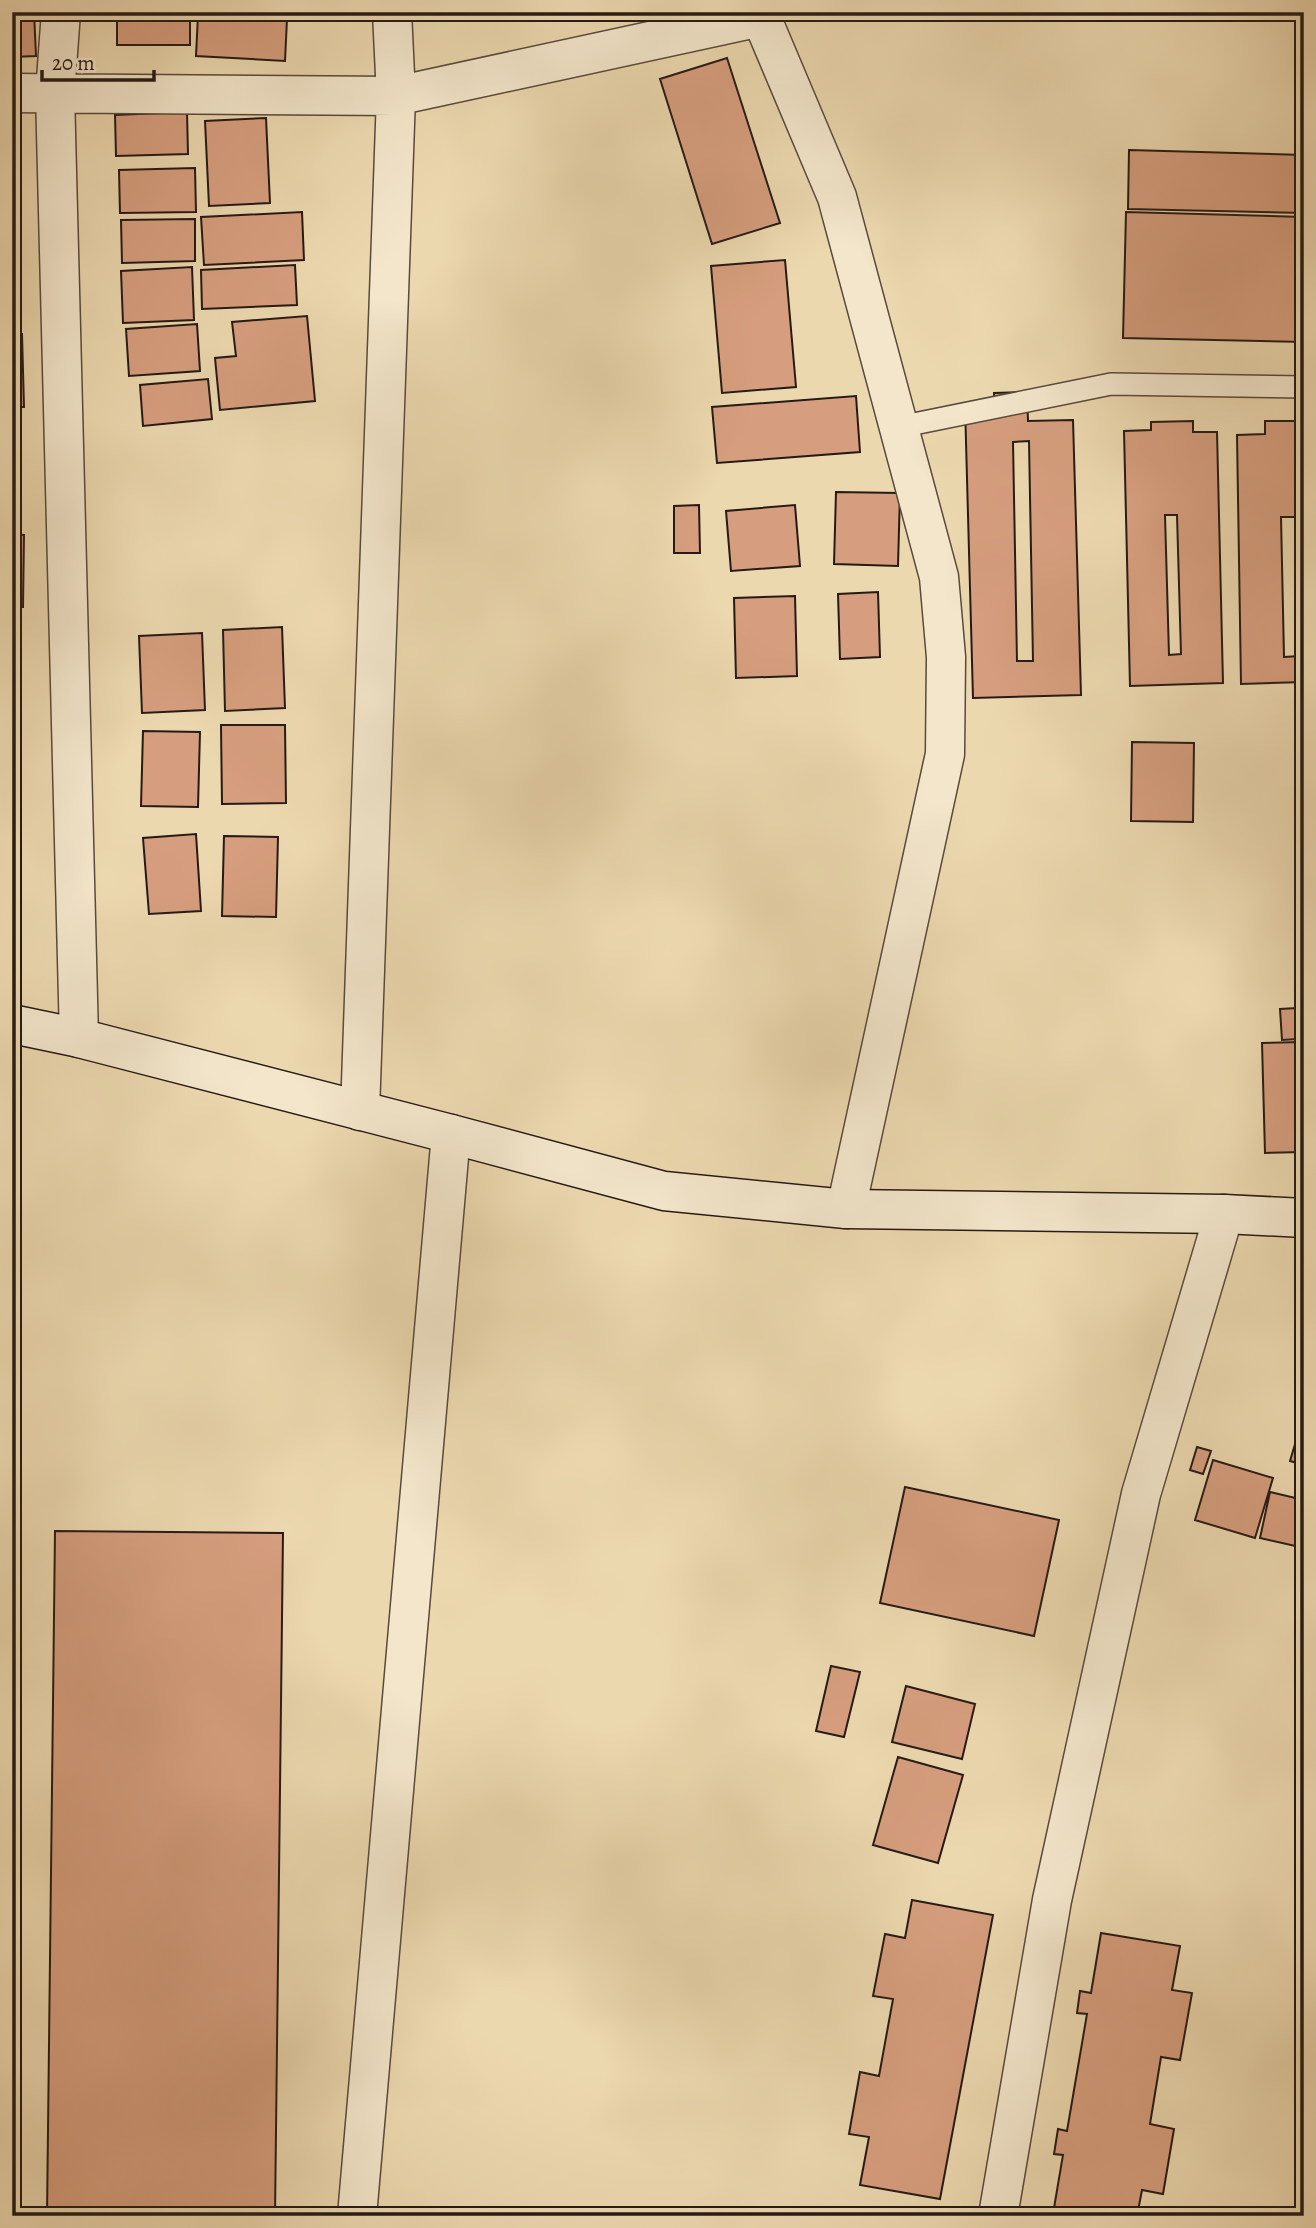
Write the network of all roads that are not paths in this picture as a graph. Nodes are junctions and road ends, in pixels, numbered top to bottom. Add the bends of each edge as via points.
1 (61, 12) edge
2 (392, 12) edge
3 (760, 15) edge
4 (12, 93) edge
5 (55, 93) junction
6 (396, 96) junction
7 (1304, 387) edge
8 (899, 427) junction
9 (12, 1024) edge
10 (79, 1038) junction
11 (359, 1111) junction
12 (452, 1133) junction
13 (846, 1209) junction
14 (1224, 1214) junction
15 (1304, 1218) edge
16 (357, 2216) edge
17 (998, 2216) edge

1 - 5 street
2 - 6 street
3 - 6 street
3 - 8 street via 837,197
4 - 5 street
5 - 6 street
5 - 10 street
6 - 11 street
7 - 8 lane via 1111,384
8 - 13 street via 939,577 946,657 945,754
9 - 10 street
10 - 11 street
11 - 12 street
12 - 13 street via 664,1191
12 - 16 street
13 - 14 street
14 - 15 street
14 - 17 street via 1141,1494 1052,1900

